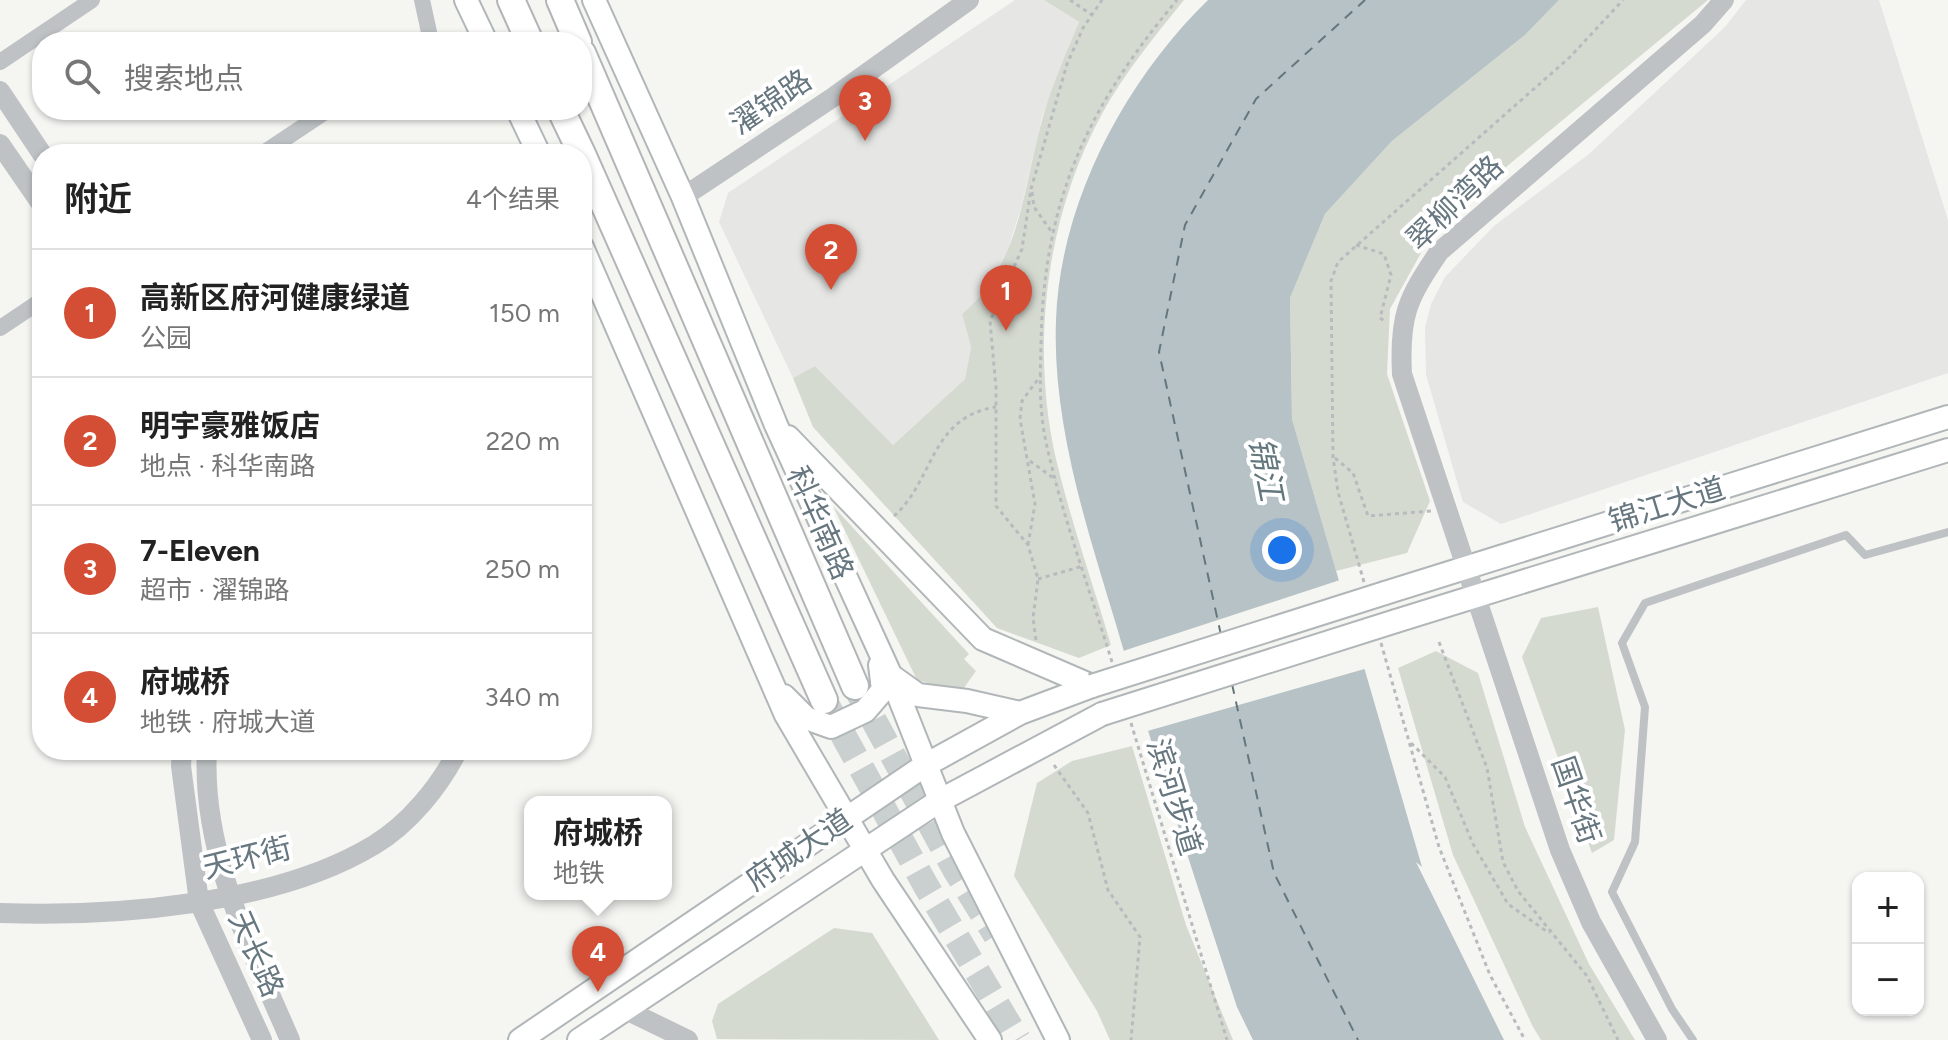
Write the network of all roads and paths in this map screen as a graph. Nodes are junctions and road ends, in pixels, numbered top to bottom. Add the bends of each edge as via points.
1 (92, 0) edge
2 (422, 0) edge
3 (466, 0) edge
4 (511, 0) edge
5 (560, 0) edge
6 (969, 0) edge
7 (1070, 0) edge
8 (1102, 0) edge
9 (1177, 0) edge
10 (1724, 0) edge
11 (594, 4) edge
12 (1092, 15) junction
13 (45, 32) edge
14 (429, 32) edge
15 (481, 32) edge
16 (525, 32) edge
17 (574, 32) edge
18 (32, 40) edge
19 (0, 62) edge
20 (592, 76) edge
21 (0, 91) edge
22 (313, 120) edge
23 (523, 120) edge
24 (566, 120) edge
25 (0, 144) edge
26 (35, 144) edge
27 (277, 144) edge
28 (534, 144) edge
29 (577, 144) edge
30 (592, 177) edge
31 (1031, 189) junction
32 (32, 190) edge
33 (683, 197) junction
34 (1053, 233) junction
35 (1356, 245) dead end
36 (592, 275) edge
37 (32, 307) edge
38 (0, 328) edge
39 (1400, 331) junction
40 (1041, 375) junction
41 (996, 406) junction
42 (1948, 417) edge
43 (776, 425) junction
44 (1948, 450) edge
45 (1333, 457) dead end
46 (1028, 459) junction
47 (1056, 480) junction
48 (1447, 509) junction
49 (894, 516) dead end
50 (1948, 532) edge
51 (1028, 545) junction
52 (1083, 566) junction
53 (1467, 568) junction
54 (1038, 579) junction
55 (1475, 596) junction
56 (1439, 642) dead end
57 (878, 650) junction
58 (1032, 660) junction
59 (1114, 668) dead end
60 (890, 674) junction
61 (772, 683) junction
62 (855, 686) tunnel mouth
63 (1092, 686) junction
64 (824, 700) tunnel mouth
65 (1127, 712) dead end
66 (1020, 713) junction
67 (1102, 714) joint
68 (1409, 741) dead end
69 (181, 760) edge
70 (207, 760) edge
71 (453, 760) edge
72 (1054, 765) dead end
73 (924, 766) junction
74 (939, 801) junction
75 (846, 818) junction
76 (866, 850) junction
77 (228, 897) junction
78 (199, 902) junction
79 (0, 913) edge
80 (1552, 935) junction
81 (624, 1009) junction
82 (262, 1040) edge
83 (290, 1040) edge
84 (520, 1040) edge
85 (579, 1040) edge
86 (688, 1040) edge
87 (990, 1040) edge
88 (1058, 1040) edge
89 (1131, 1040) edge
90 (1227, 1040) edge
91 (1618, 1040) edge
92 (1657, 1040) edge
93 (1693, 1040) edge

1 - 13 street
2 - 14 street
3 - 15 main road
4 - 16 highway
5 - 17 highway
6 - 33 street, 濯锦路
7 - 12 path
8 - 12 path
9 - 34 path via 1135,51 1097,111 1068,172
10 - 39 street, 翠柳湾路 via 1703,24 1439,252 1413,290
11 - 33 main road, 科华南路
12 - 31 path via 1067,64
18 - 19 street
20 - 62 highway, 科华南路
21 - 26 street
22 - 27 street
23 - 28 main road
24 - 29 highway
25 - 32 street
30 - 64 highway
31 - 34 path via 1034,207
31 - 41 path via 1022,249 990,321
33 - 43 main road, 科华南路
34 - 40 path via 1041,310
35 - 39 path via 1384,254 1391,275 1380,318
36 - 61 main road
37 - 38 street
39 - 48 street, 翠柳湾路 via 1402,374
40 - 46 path via 1022,401
40 - 47 path via 1045,440
41 - 49 path via 968,415 945,435 906,505
41 - 51 path via 996,506
42 - 53 main road, 锦江大道
43 - 57 main road, 科华南路
43 - 58 main road via 983,639
44 - 55 main road, 锦江大道
45 - 48 path via 1353,473 1368,516
46 - 47 path
46 - 51 path via 1035,504
47 - 52 path
48 - 53 street, 翠柳湾路
50 - 93 lane via 1865,555 1846,535 1659,598 1645,603 1622,643 1645,707 1635,842 1612,892
51 - 54 path
52 - 54 path
52 - 59 path
53 - 55 street, 国华街
53 - 63 main road, 锦江大道, bridge
54 - 58 path
55 - 67 main road, 锦江大道, bridge
55 - 92 street, 国华街 via 1560,850 1591,922
56 - 80 path via 1487,768 1503,862
57 - 60 main road, 科华南路
57 - 61 main road via 883,690 865,711 831,727 806,718
58 - 63 main road
60 - 66 main road via 918,695
60 - 73 main road, 科华南路
61 - 75 main road
63 - 66 main road, 府城大道
65 - 90 path, 滨河步道
66 - 73 main road, 府城大道
67 - 74 main road, 府城大道
68 - 80 path via 1445,777 1473,844 1508,904
69 - 78 street, 天长路
70 - 77 street, 天长路
71 - 77 street, 天环街 via 414,811 376,844 330,868
72 - 89 path via 1088,813 1108,890 1140,937
73 - 74 main road, 科华南路
73 - 75 main road, 府城大道
74 - 76 main road, 府城大道
74 - 88 main road, 科华南路
75 - 76 main road
75 - 84 main road, 府城大道
76 - 81 main road, 府城大道
76 - 87 main road
77 - 78 street, 天环街
77 - 83 street, 天长路
78 - 79 street, 天环街 via 54,915
78 - 82 street, 天长路
80 - 91 path via 1587,976
81 - 85 main road, 府城大道
81 - 86 street

